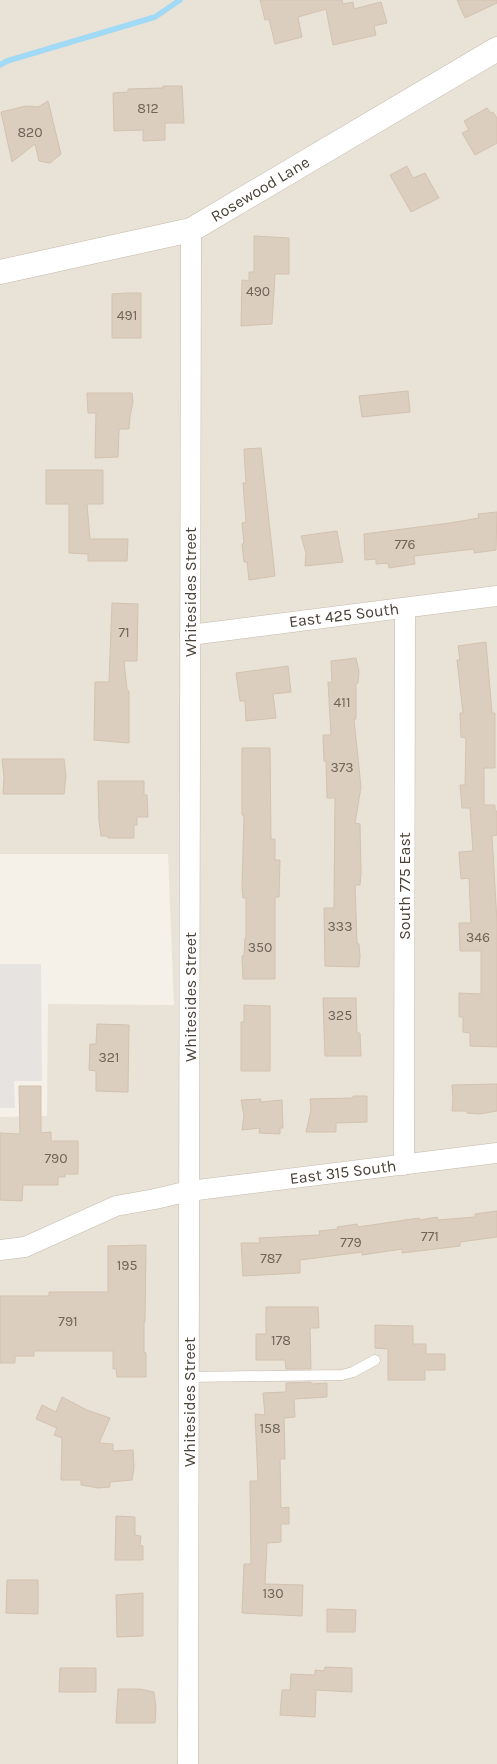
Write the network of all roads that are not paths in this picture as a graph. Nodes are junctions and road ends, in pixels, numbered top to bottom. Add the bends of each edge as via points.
1 (497, 49) edge
2 (191, 230) junction
3 (0, 272) edge
4 (497, 596) edge
5 (405, 608) junction
6 (190, 635) junction
7 (497, 1153) edge
8 (404, 1165) junction
9 (189, 1191) junction
10 (0, 1250) edge
11 (375, 1360) dead end
12 (189, 1377) junction
13 (188, 1764) edge

1 - 2 street, Rosewood Lane
2 - 3 street, Rosewood Lane
2 - 6 street, Whitesides Street
4 - 5 street, East 425 South
5 - 6 street, East 425 South
5 - 8 street, South 775 East
6 - 9 street, Whitesides Street
7 - 8 street, East 315 South
8 - 9 street, East 315 South
9 - 10 street, East 315 South via 116,1206 25,1247
9 - 12 street, Whitesides Street
11 - 12 lane via 342,1375
12 - 13 street, Whitesides Street

